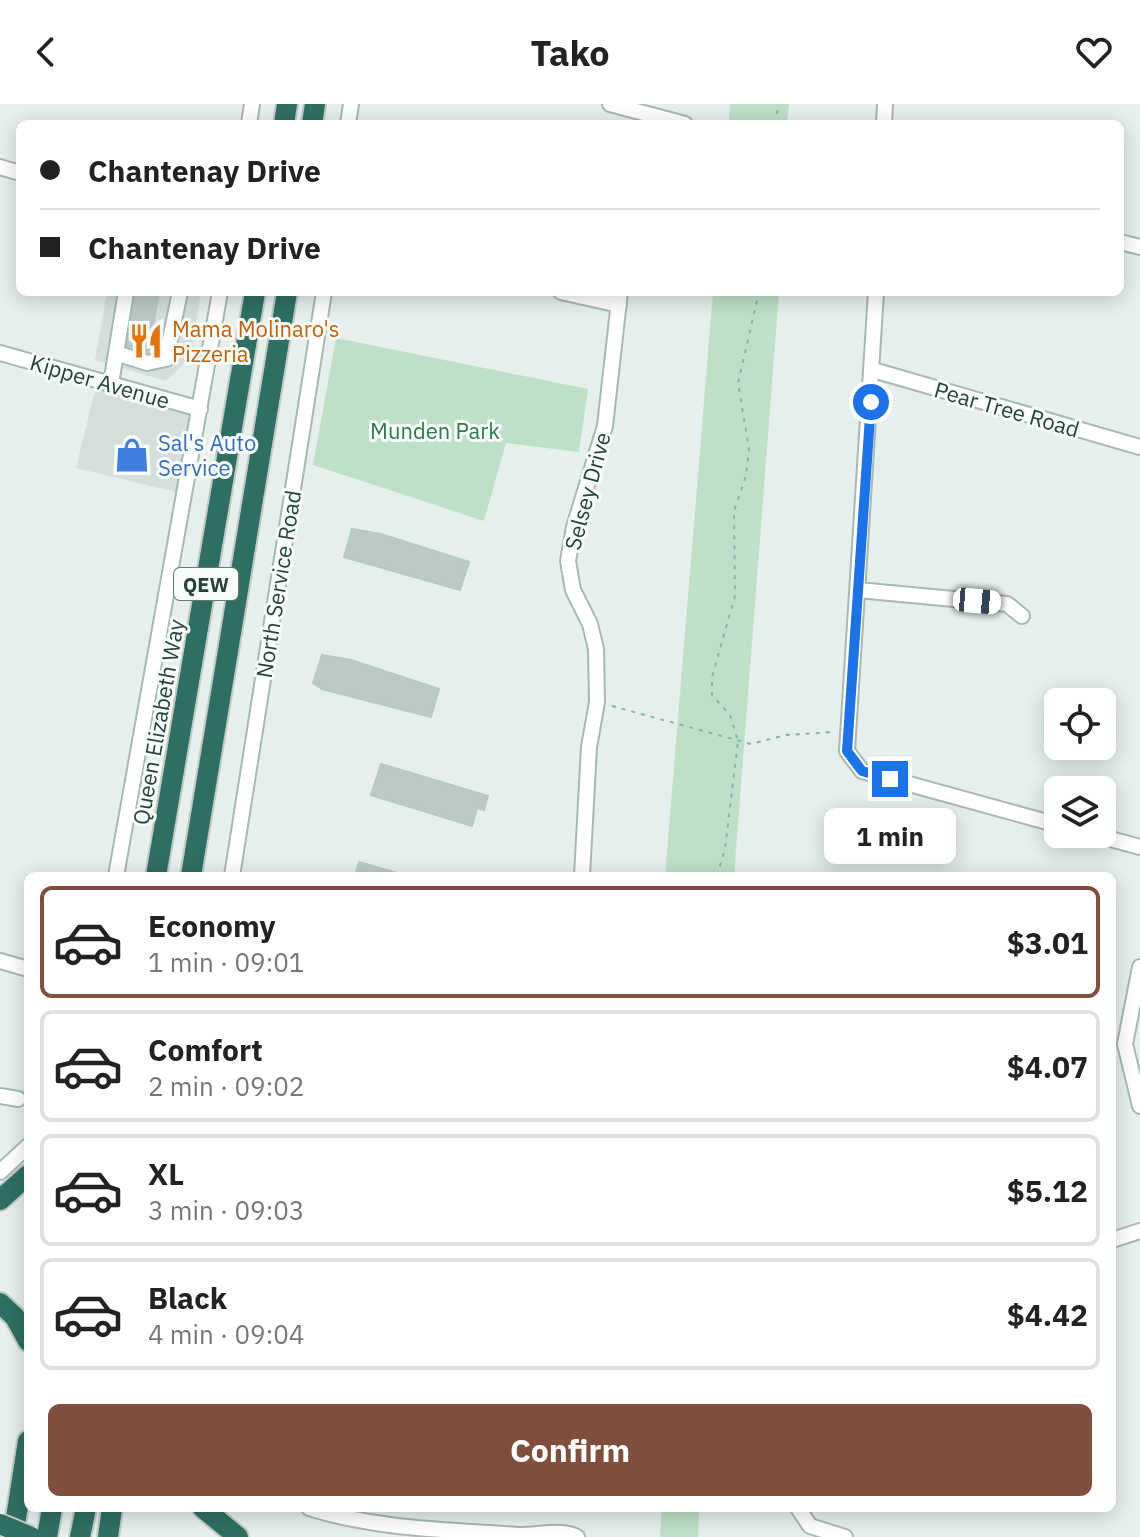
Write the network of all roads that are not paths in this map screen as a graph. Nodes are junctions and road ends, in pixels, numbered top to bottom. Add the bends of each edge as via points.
1 (610, 104) edge
2 (639, 118) edge
3 (125, 296) edge
4 (179, 296) edge
5 (219, 296) edge
6 (254, 296) edge
7 (286, 296) edge
8 (323, 296) edge
9 (595, 296) edge
10 (876, 296) edge
11 (620, 299) edge
12 (0, 353) edge
13 (116, 353) junction
14 (873, 370) junction
15 (111, 384) junction
16 (200, 409) junction
17 (1140, 447) edge
18 (858, 590) junction
19 (1022, 616) dead end
20 (209, 768) junction
21 (1044, 821) edge
22 (1116, 840) edge
23 (1140, 847) edge
24 (117, 872) edge
25 (157, 872) edge
26 (192, 872) edge
27 (202, 872) edge
28 (233, 872) edge
29 (582, 872) edge
30 (0, 962) edge
31 (1140, 967) edge
32 (24, 968) edge
33 (1138, 1090) edge
34 (0, 1096) edge
35 (18, 1099) dead end
36 (1140, 1106) edge
37 (24, 1150) edge
38 (0, 1172) edge
39 (24, 1179) edge
40 (0, 1200) edge
41 (1140, 1231) edge
42 (1116, 1239) edge
43 (0, 1303) edge
44 (24, 1334) edge
45 (24, 1467) edge
46 (51, 1512) edge
47 (85, 1512) edge
48 (111, 1512) edge
49 (208, 1512) edge
50 (321, 1512) edge
51 (801, 1512) edge
52 (0, 1524) edge
53 (552, 1536) edge
54 (13, 1537) edge
55 (31, 1537) edge
56 (47, 1537) edge
57 (80, 1537) edge
58 (108, 1537) edge
59 (238, 1537) edge
60 (577, 1537) edge
61 (845, 1537) edge

1 - 2 street
3 - 13 street
4 - 13 street via 166,359 147,363
5 - 16 street
6 - 25 highway, Queen Elizabeth Way / QEW
7 - 20 highway, QEW
8 - 28 street, North Service Road
9 - 11 street
10 - 14 street
11 - 29 street, Selsey Drive via 605,426 568,561 573,590 594,636 597,702 589,747
12 - 15 street, Kipper Avenue
13 - 15 street
14 - 17 street, Pear Tree Road
14 - 18 street
15 - 16 street, Kipper Avenue
16 - 24 street
18 - 19 street via 1007,604
18 - 21 street via 847,751 862,771
20 - 26 highway, QEW
20 - 27 highway
22 - 23 street
30 - 32 street
31 - 33 street via 1125,1044
33 - 36 street
34 - 35 street
37 - 38 street
39 - 40 highway
41 - 42 street
43 - 44 highway
45 - 54 highway
46 - 56 highway
47 - 57 highway
48 - 58 highway
49 - 59 highway
50 - 53 street via 432,1529
51 - 61 street via 810,1526
52 - 55 highway, bridge
53 - 60 street via 567,1532

